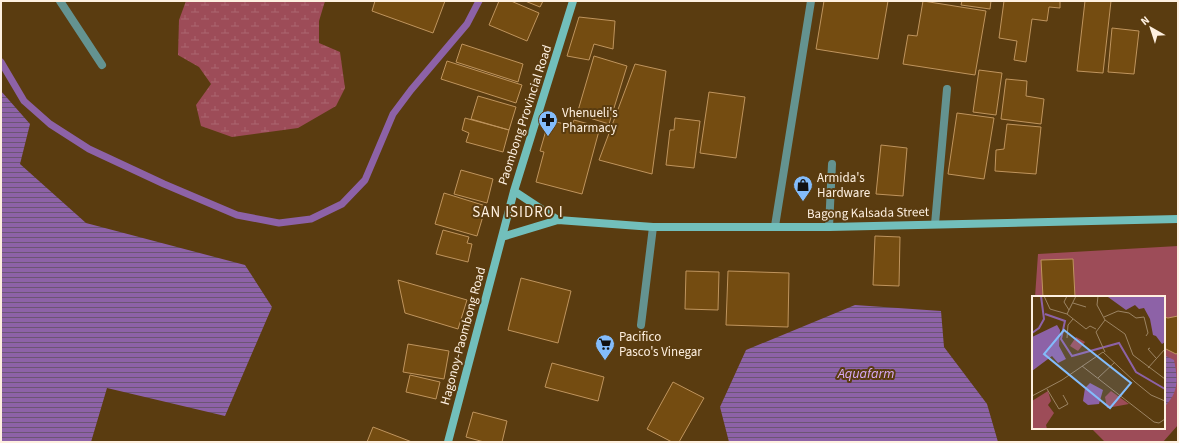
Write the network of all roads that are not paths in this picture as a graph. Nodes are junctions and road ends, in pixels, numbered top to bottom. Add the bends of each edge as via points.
1 (60, 1) edge
2 (573, 1) edge
3 (811, 1) edge
4 (102, 65) dead end
5 (947, 89) dead end
6 (832, 164) dead end
7 (514, 191) junction
8 (1178, 219) edge
9 (558, 220) junction
10 (935, 224) junction
11 (652, 226) junction
12 (775, 226) junction
13 (829, 226) junction
14 (502, 237) junction
15 (641, 325) dead end
16 (448, 442) edge

1 - 4 street
2 - 7 main road, Paombong Provincial Road
3 - 12 street
5 - 10 street
6 - 13 street
7 - 9 main road, Bagong Kalsada Street
7 - 14 main road, Paombong Provincial Road
8 - 10 main road, Bagong Kalsada Street
9 - 11 main road, Bagong Kalsada Street
9 - 14 main road, Bagong Kalsada Street
10 - 13 main road, Bagong Kalsada Street
11 - 12 main road, Bagong Kalsada Street
11 - 15 street
12 - 13 main road, Bagong Kalsada Street
14 - 16 main road, Hagonoy-Paombong Road

